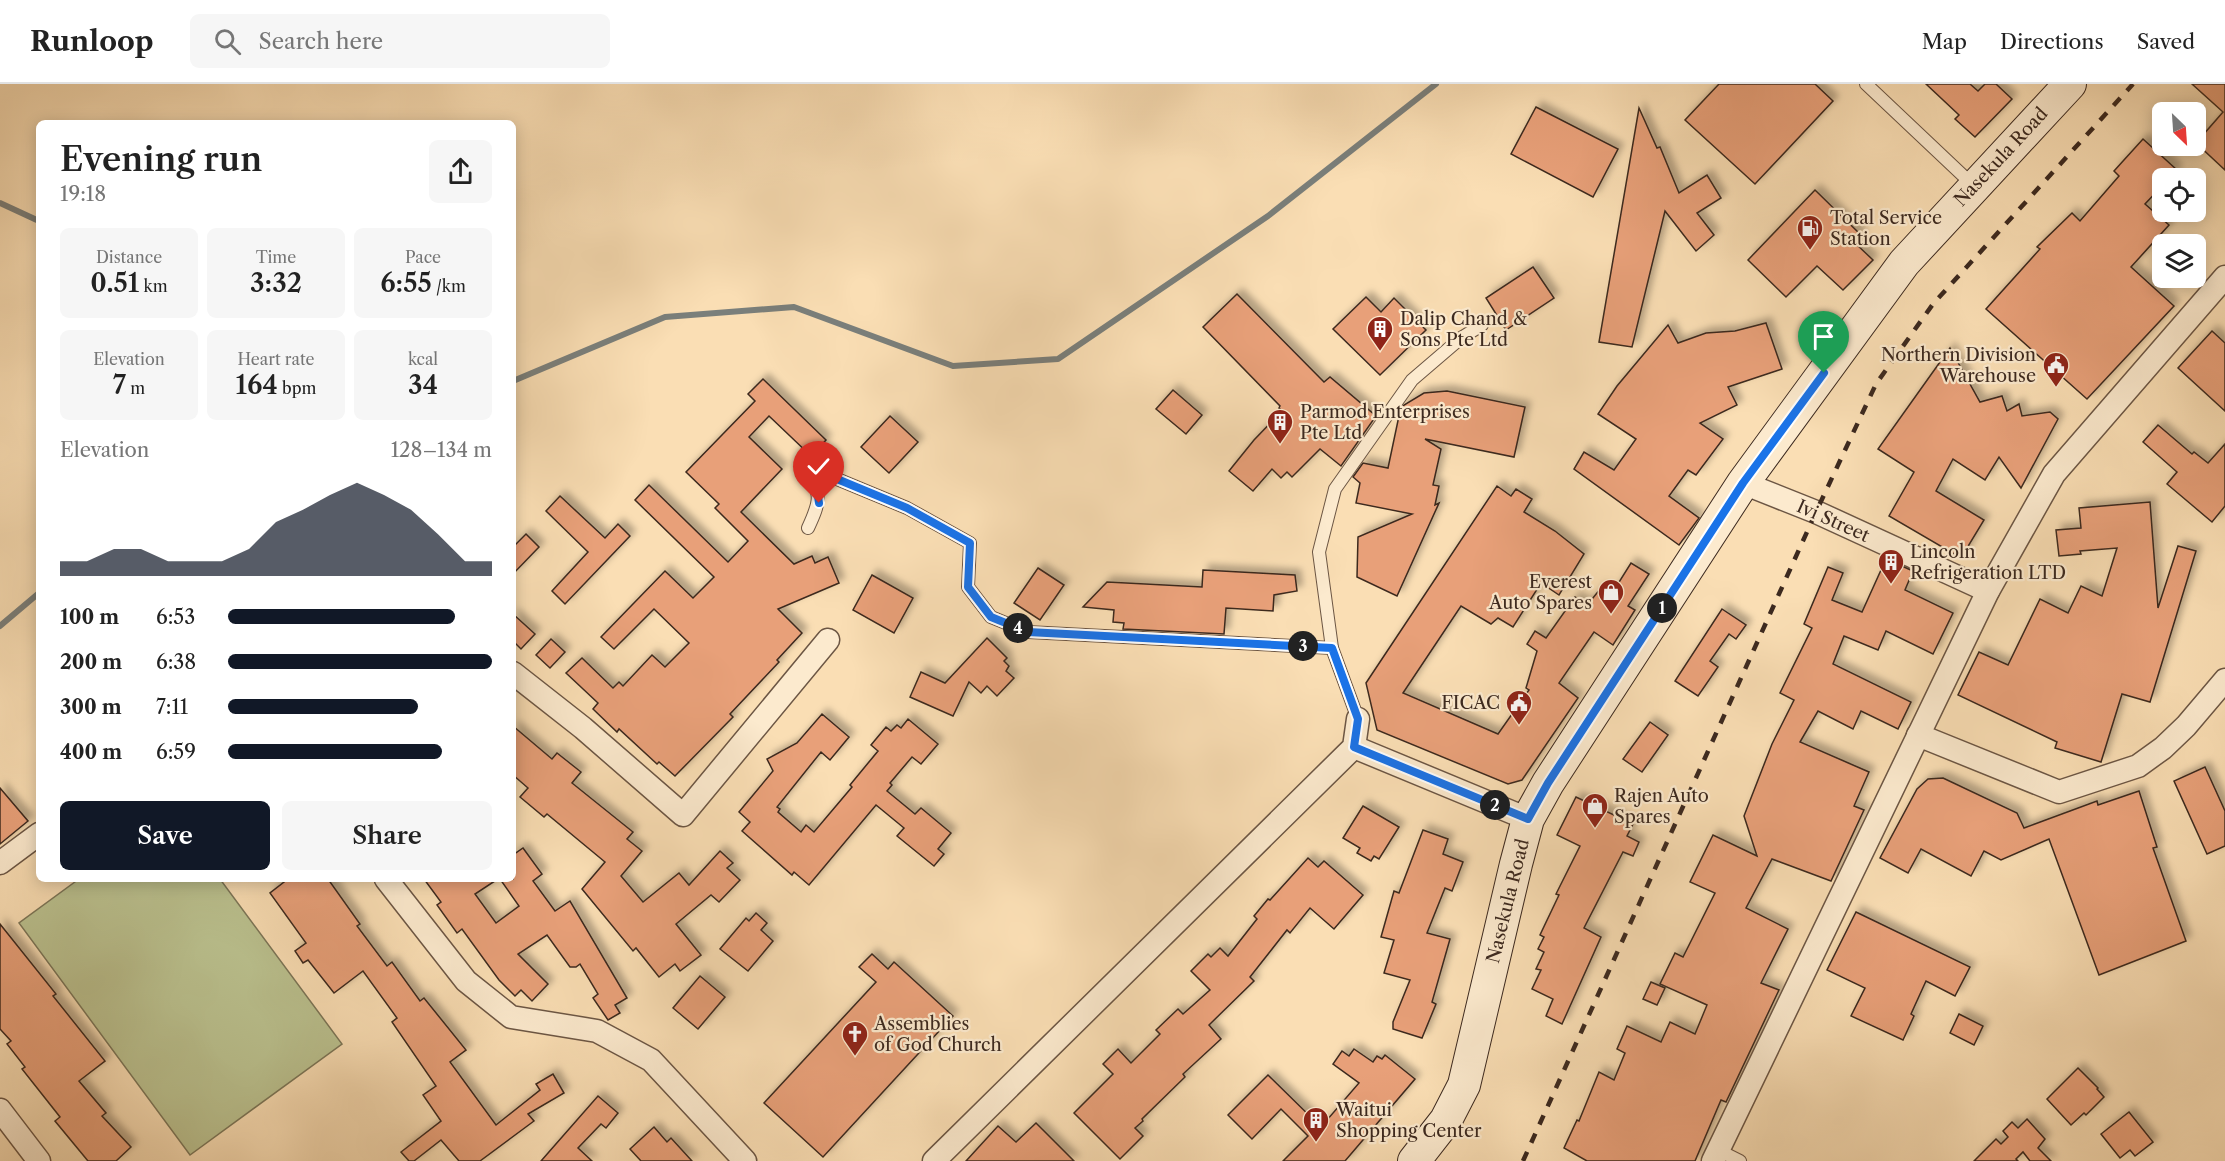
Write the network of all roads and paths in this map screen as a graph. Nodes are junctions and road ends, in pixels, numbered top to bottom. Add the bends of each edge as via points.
1 (1866, 84) edge
2 (2070, 84) edge
3 (1974, 186) junction
4 (2225, 277) edge
5 (1482, 325) dead end
6 (1743, 483) junction
7 (808, 528) dead end
8 (1988, 591) junction
9 (828, 639) dead end
10 (1332, 648) junction
11 (516, 675) edge
12 (2225, 680) edge
13 (1358, 719) joint
14 (1918, 735) junction
15 (1354, 747) junction
16 (1528, 819) junction
17 (36, 836) edge
18 (0, 863) edge
19 (388, 882) edge
20 (0, 1110) edge
21 (1716, 1155) edge
22 (39, 1161) edge
23 (745, 1161) edge
24 (934, 1161) edge
25 (1414, 1161) edge
26 (1740, 1161) edge

1 - 3 lane
2 - 3 main road, Nasekula Road
3 - 6 main road, Nasekula Road via 1904,263
4 - 8 street via 2054,474
5 - 10 lane via 1412,380 1335,489 1319,552
6 - 8 street, Ivi Street
6 - 16 main road, Nasekula Road
7 - 10 lane via 819,503 808,467 907,508 970,543 968,587 991,617 1028,632
8 - 14 street
9 - 11 street via 682,815
10 - 13 lane
12 - 14 street via 2186,726 2138,766 2059,792
13 - 15 street
14 - 21 street
15 - 16 street
15 - 24 street
16 - 25 main road, Nasekula Road via 1464,1085 1446,1120
17 - 18 street
19 - 23 street via 466,981 511,1017 597,1031 651,1060
20 - 22 street
21 - 26 lane

